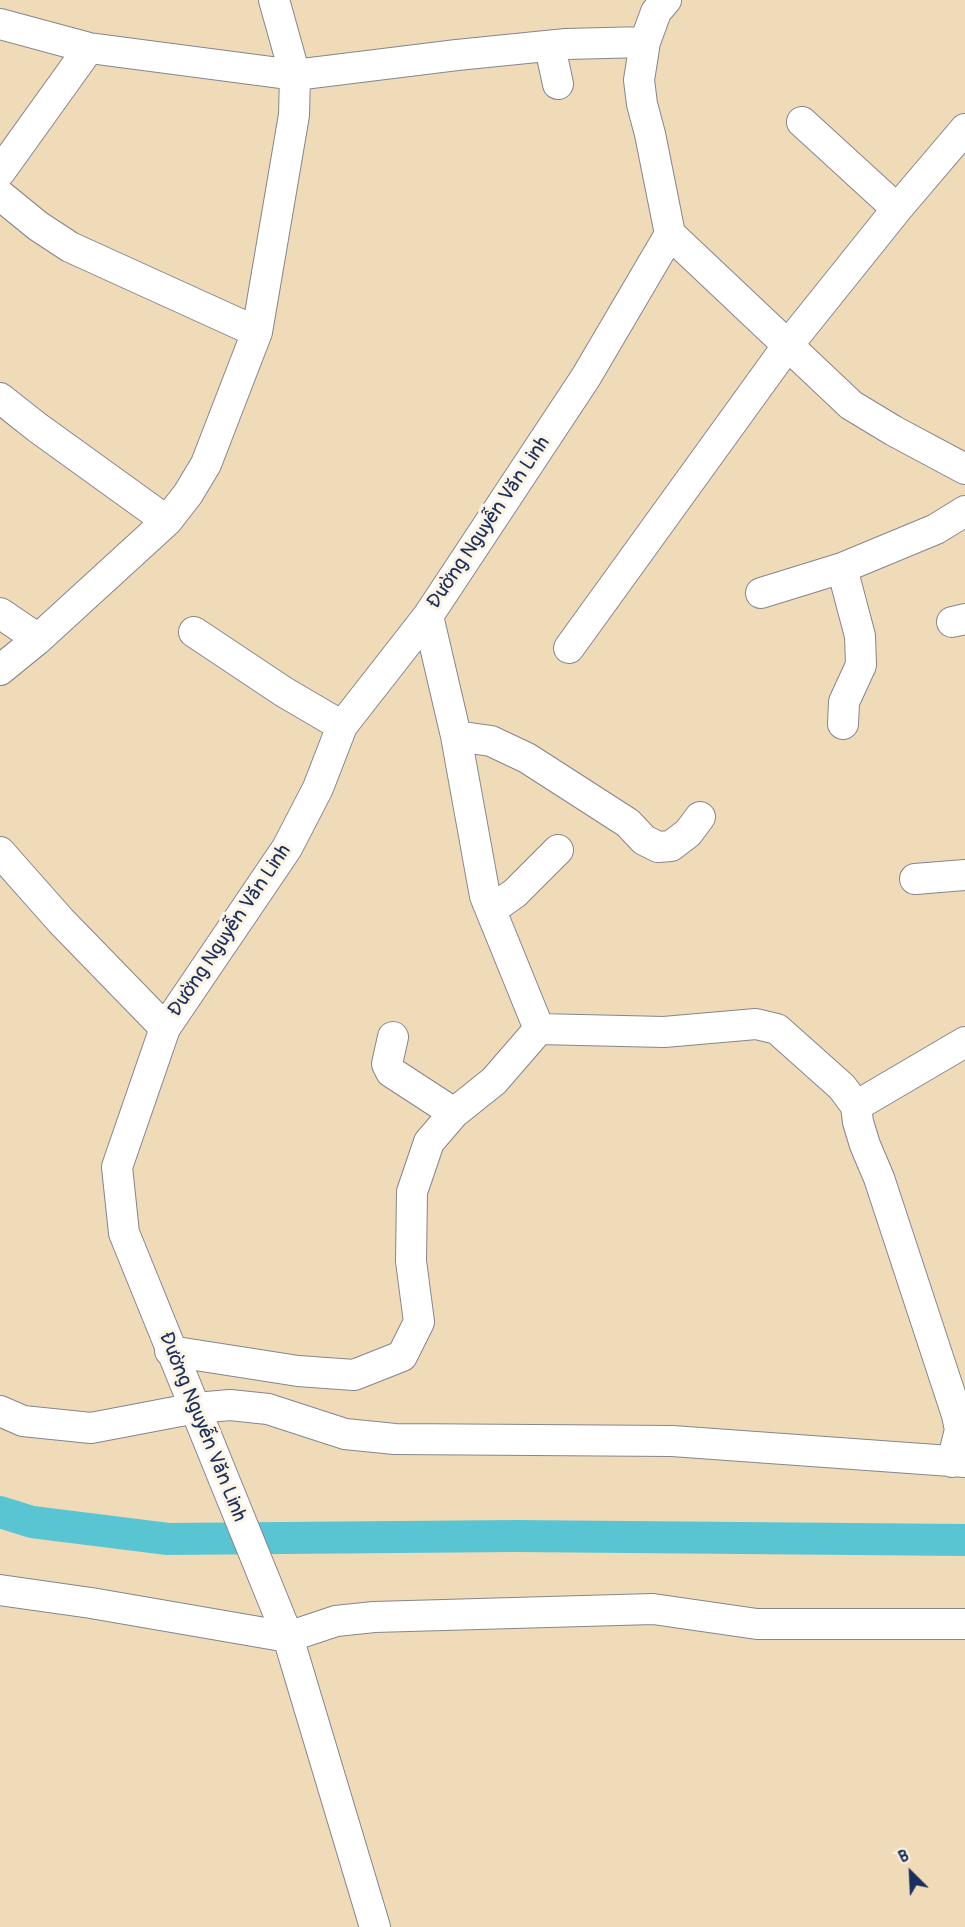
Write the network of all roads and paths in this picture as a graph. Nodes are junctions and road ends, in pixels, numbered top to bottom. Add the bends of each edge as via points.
1 (274, 0) edge
2 (666, 0) edge
3 (0, 24) edge
4 (645, 42) junction
5 (550, 47) junction
6 (89, 48) junction
7 (295, 75) junction
8 (558, 84) dead end
9 (802, 122) dead end
10 (965, 129) edge
11 (0, 172) edge
12 (0, 195) edge
13 (897, 209) junction
14 (670, 234) junction
15 (257, 332) junction
16 (788, 345) junction
17 (0, 398) edge
18 (965, 469) edge
19 (965, 511) edge
20 (167, 521) junction
21 (842, 568) junction
22 (761, 593) dead end
23 (0, 612) edge
24 (428, 616) junction
25 (194, 632) dead end
26 (38, 639) junction
27 (569, 648) dead end
28 (0, 670) edge
29 (843, 724) dead end
30 (342, 726) junction
31 (456, 735) junction
32 (700, 818) dead end
33 (558, 850) dead end
34 (0, 852) edge
35 (965, 875) edge
36 (915, 879) dead end
37 (491, 910) junction
38 (165, 1028) junction
39 (539, 1029) junction
40 (393, 1037) dead end
41 (965, 1042) edge
42 (856, 1106) junction
43 (454, 1113) junction
44 (170, 1351) junction
45 (195, 1408) junction
46 (0, 1412) edge
47 (961, 1414) edge
48 (958, 1462) edge
49 (0, 1590) edge
50 (965, 1624) edge
51 (288, 1637) junction
52 (375, 1927) edge

1 - 7 street
2 - 4 street via 656,12
3 - 6 street
4 - 5 street
4 - 14 street via 639,80 642,104
5 - 7 street
5 - 8 street
6 - 7 street
6 - 11 street
7 - 15 street via 294,115
9 - 13 street
10 - 13 street
12 - 15 street via 69,247
13 - 16 street
14 - 16 street
14 - 24 street, Đường Nguyễn Văn Linh via 586,377
15 - 20 street via 206,464
16 - 18 street via 851,405
16 - 27 street
17 - 20 street
19 - 21 street via 936,529
20 - 26 street
21 - 22 street
21 - 29 street via 860,636 861,665 844,702
23 - 26 street
24 - 30 street, Đường Nguyễn Văn Linh
24 - 31 street
25 - 30 street
26 - 28 street
30 - 38 street, Đường Nguyễn Văn Linh via 318,788 287,848
31 - 32 street via 491,741 528,758 658,847 671,846
31 - 37 street via 485,896
33 - 37 street via 515,893
34 - 38 street
35 - 36 street
37 - 39 street
38 - 44 street, Đường Nguyễn Văn Linh via 117,1167 124,1233
39 - 42 street via 664,1032 756,1024 777,1029 842,1087
39 - 43 street via 494,1081
40 - 43 street via 387,1064 391,1072
41 - 42 street
42 - 47 street via 865,1145
43 - 44 street via 429,1142 412,1192 411,1262 419,1322 402,1356 354,1375 298,1371
44 - 45 street, Đường Nguyễn Văn Linh
45 - 46 street via 91,1428 23,1421
45 - 48 street via 231,1405 268,1409 345,1434 395,1439 672,1441
45 - 51 street, Đường Nguyễn Văn Linh
47 - 48 street
49 - 51 street
50 - 51 street via 757,1624 653,1609 374,1617 336,1621
51 - 52 street, Đường Nguyễn Văn Linh

